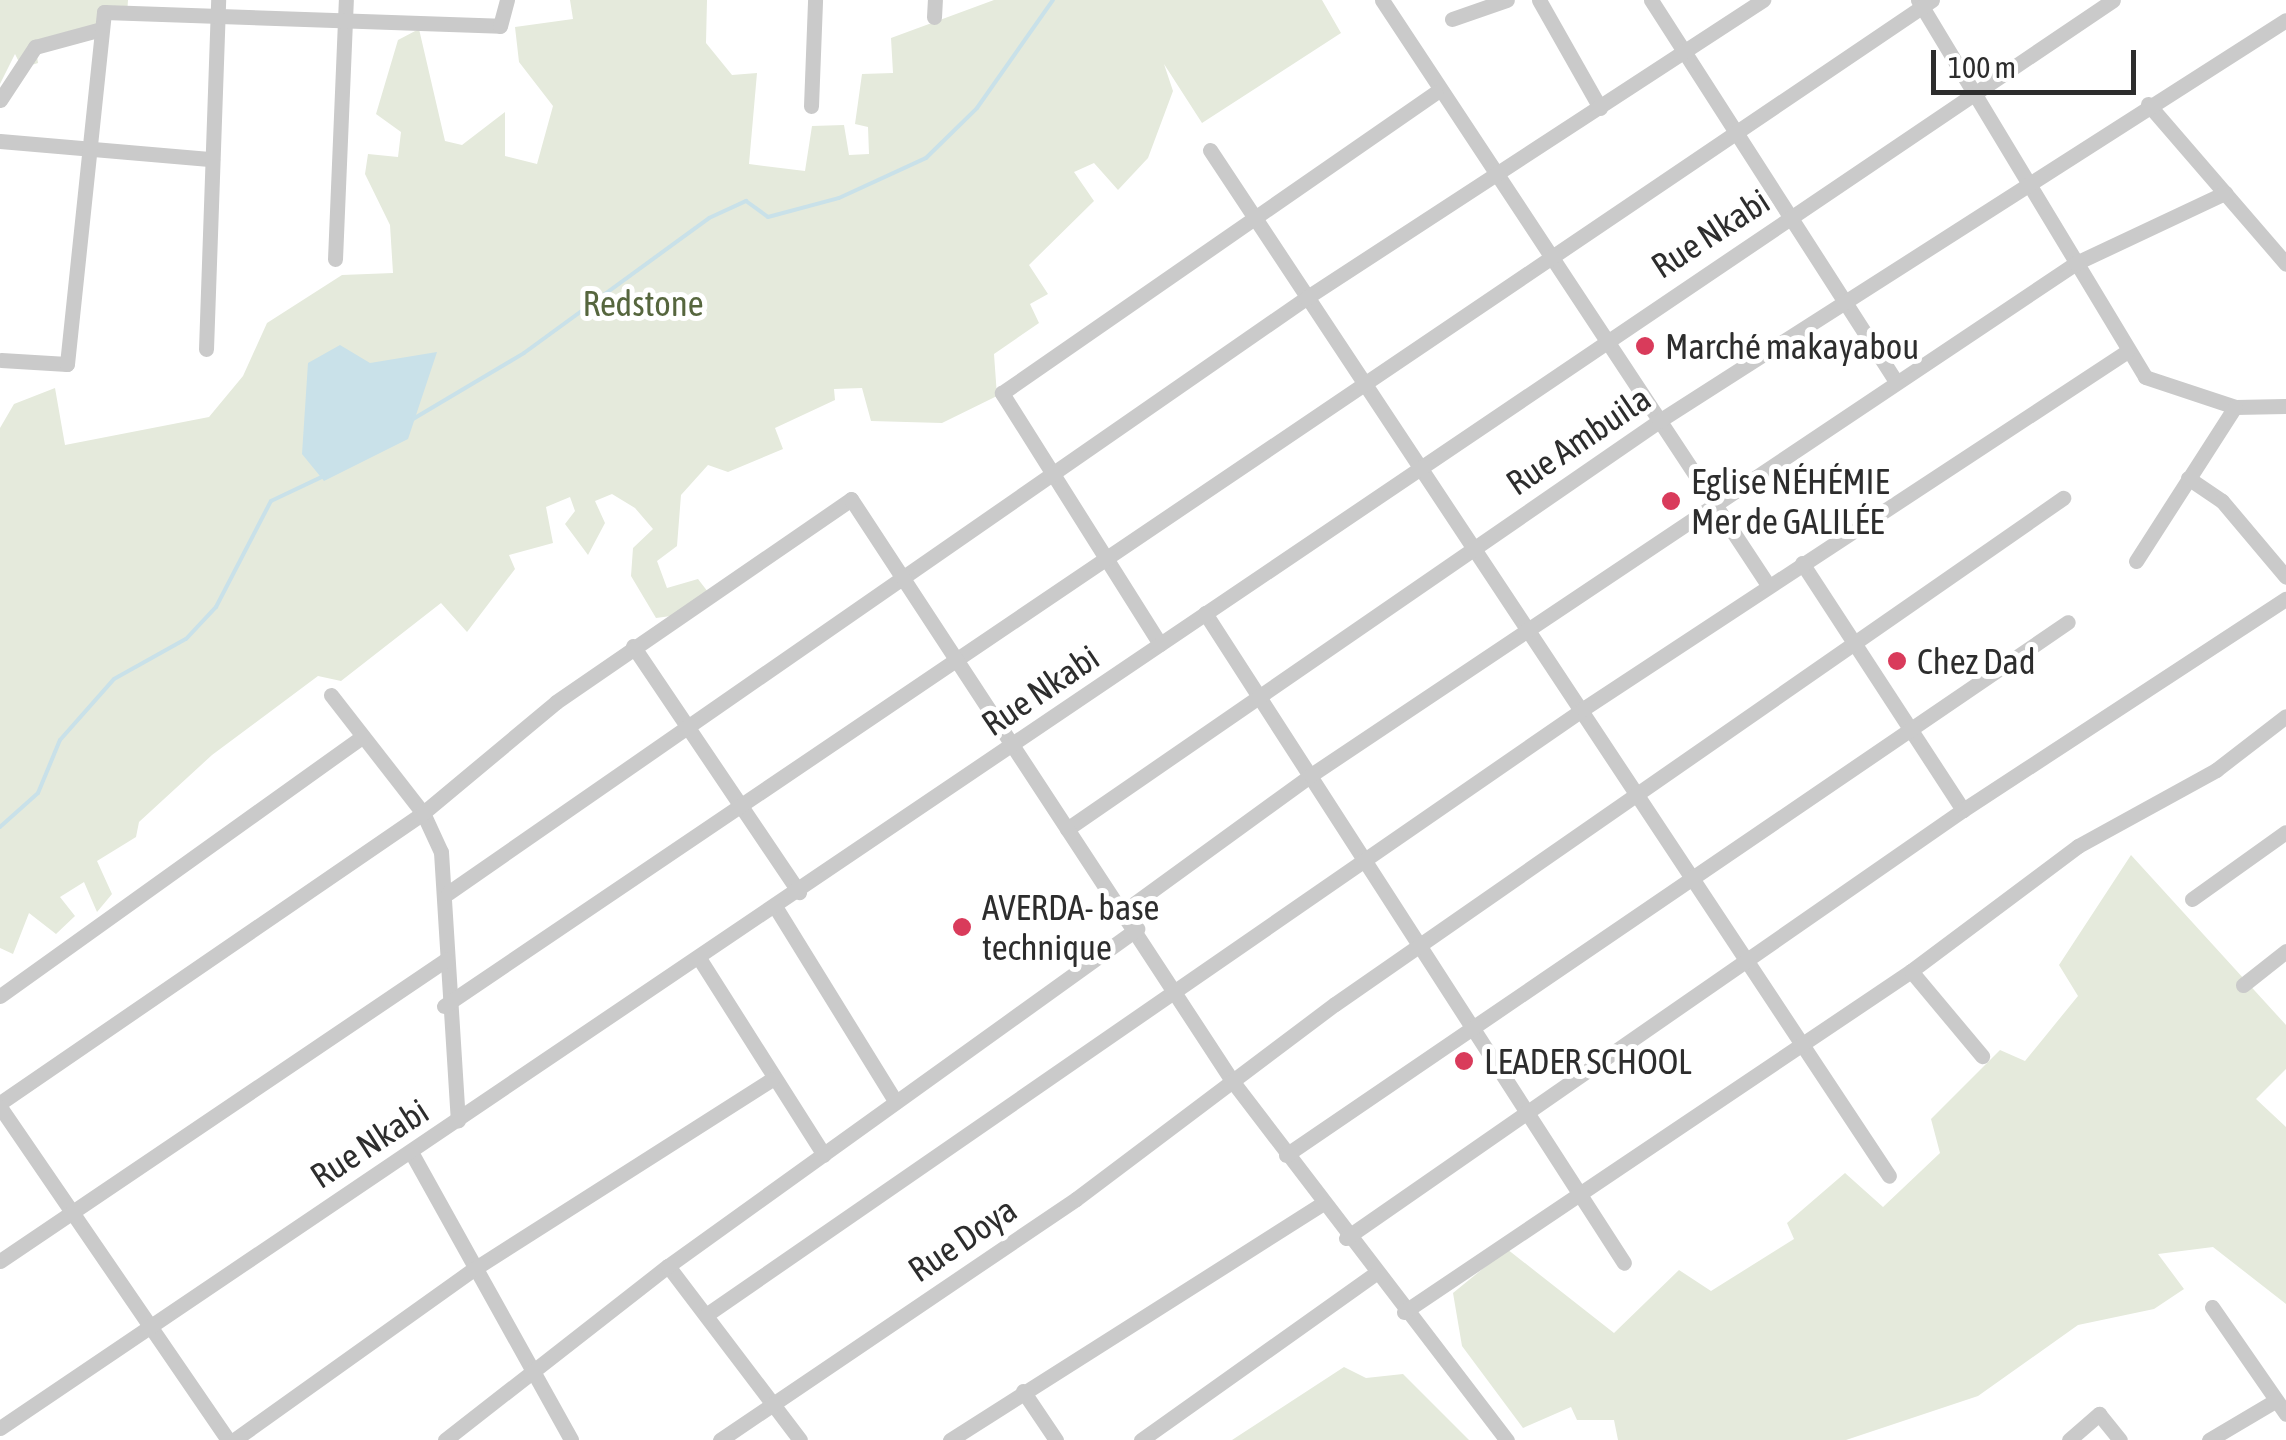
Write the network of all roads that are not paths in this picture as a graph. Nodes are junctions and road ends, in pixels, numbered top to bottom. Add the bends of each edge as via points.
1 (218, 0) edge
2 (346, 0) edge
3 (506, 0) edge
4 (815, 0) edge
5 (1382, 0) edge
6 (1507, 0) edge
7 (1539, 0) edge
8 (1651, 0) edge
9 (1763, 0) edge
10 (2113, 0) edge
11 (1924, 2) edge
12 (2087, 7) edge
13 (217, 20) junction
14 (1452, 20) dead end
15 (2286, 20) edge
16 (344, 24) junction
17 (98, 30) junction
18 (1687, 55) junction
19 (1977, 90) junction
20 (1435, 93) junction
21 (0, 100) edge
22 (2148, 104) junction
23 (811, 106) dead end
24 (1600, 108) junction
25 (1735, 132) junction
26 (0, 142) edge
27 (90, 150) junction
28 (1210, 150) dead end
29 (212, 159) junction
30 (1493, 175) junction
31 (2028, 178) junction
32 (2225, 193) junction
33 (1792, 216) junction
34 (1254, 218) junction
35 (1548, 254) junction
36 (335, 259) dead end
37 (2076, 264) junction
38 (2286, 264) edge
39 (1306, 298) junction
40 (1845, 300) junction
41 (1604, 338) junction
42 (206, 349) dead end
43 (2126, 352) junction
44 (1, 360) edge
45 (1363, 381) junction
46 (1896, 382) junction
47 (2286, 406) edge
48 (2234, 407) junction
49 (1658, 421) junction
50 (1422, 469) junction
51 (1054, 478) junction
52 (2188, 478) junction
53 (2063, 498) dead end
54 (1712, 504) junction
55 (1472, 548) junction
56 (2136, 561) dead end
57 (1802, 563) junction
58 (1106, 564) junction
59 (906, 578) junction
60 (2286, 578) edge
61 (1768, 585) junction
62 (2286, 599) edge
63 (1206, 614) junction
64 (2068, 622) dead end
65 (1535, 633) junction
66 (1160, 644) junction
67 (633, 646) junction
68 (1854, 648) junction
69 (958, 662) junction
70 (1256, 692) junction
71 (331, 695) dead end
72 (1583, 709) junction
73 (2286, 716) edge
74 (688, 726) junction
75 (1910, 730) junction
76 (361, 738) junction
77 (1011, 746) junction
78 (1311, 775) junction
79 (1638, 792) junction
80 (743, 808) junction
81 (1963, 810) junction
82 (423, 812) junction
83 (1067, 829) junction
84 (2286, 832) edge
85 (1368, 862) junction
86 (1693, 878) junction
87 (799, 892) junction
88 (448, 893) junction
89 (2192, 899) dead end
90 (776, 908) junction
91 (1124, 911) junction
92 (1137, 929) junction
93 (1423, 943) junction
94 (2286, 951) edge
95 (699, 958) junction
96 (447, 959) junction
97 (1747, 961) junction
98 (1911, 971) junction
99 (2243, 984) dead end
100 (1178, 990) junction
101 (0, 996) edge
102 (444, 1006) junction
103 (1474, 1024) junction
104 (1802, 1042) junction
105 (1982, 1056) dead end
106 (772, 1078) junction
107 (1234, 1082) junction
108 (896, 1102) junction
109 (0, 1105) edge
110 (1530, 1112) junction
111 (458, 1120) junction
112 (411, 1152) junction
113 (824, 1155) junction
114 (1286, 1155) junction
115 (1889, 1176) dead end
116 (1585, 1190) junction
117 (1322, 1204) junction
118 (70, 1212) junction
119 (1346, 1238) junction
120 (0, 1261) edge
121 (1624, 1263) dead end
122 (668, 1266) junction
123 (474, 1269) junction
124 (1373, 1275) junction
125 (2212, 1307) dead end
126 (1404, 1312) junction
127 (706, 1316) junction
128 (148, 1326) junction
129 (530, 1372) junction
130 (1023, 1391) junction
131 (2274, 1400) junction
132 (774, 1404) junction
133 (2286, 1414) edge
134 (0, 1428) edge
135 (231, 1440) edge
136 (445, 1440) edge
137 (571, 1440) edge
138 (720, 1440) edge
139 (800, 1440) edge
140 (950, 1440) edge
141 (1056, 1440) edge
142 (1141, 1440) edge
143 (1507, 1440) edge
144 (2069, 1440) edge
145 (2120, 1440) edge
146 (2209, 1440) edge

1 - 13 street
2 - 16 street
3 - 16 street via 500,26
4 - 23 street
5 - 20 street
6 - 14 street
7 - 24 street
8 - 18 street
9 - 18 street
10 - 12 street, Rue Nkabi
11 - 19 street
11 - 25 street
12 - 19 street, Rue Nkabi
13 - 16 street
13 - 17 street via 111,10
13 - 29 street
15 - 22 street, Rue Ambuila
16 - 36 street
17 - 21 street via 34,47
17 - 27 street
18 - 24 street
18 - 25 street
19 - 31 street
19 - 33 street, Rue Nkabi
20 - 30 street
20 - 34 street
22 - 31 street, Rue Ambuila
22 - 32 street
24 - 30 street
25 - 33 street
25 - 35 street
26 - 27 street
27 - 29 street
27 - 44 street via 67,364
28 - 34 street
29 - 42 street
30 - 35 street
30 - 39 street
31 - 37 street
31 - 40 street, Rue Ambuila
32 - 37 street
32 - 38 street
33 - 40 street
33 - 41 street, Rue Nkabi
34 - 39 street
34 - 51 street via 1003,391
35 - 41 street
35 - 45 street
37 - 43 street
37 - 46 street
39 - 45 street
39 - 51 street
40 - 46 street
40 - 49 street, Rue Ambuila
41 - 49 street
41 - 50 street, Rue Nkabi
43 - 48 street via 2163,387
43 - 57 street
45 - 50 street
45 - 58 street
46 - 54 street
47 - 48 street
48 - 52 street
49 - 54 street
49 - 55 street, Rue Ambuila
50 - 55 street
50 - 63 street, Rue Nkabi
51 - 58 street
51 - 59 street
52 - 56 street
52 - 60 street via 2222,501
53 - 68 street, Rue Doya
54 - 61 street
54 - 65 street
55 - 65 street
55 - 70 street, Rue Ambuila
57 - 61 street
57 - 68 street
58 - 66 street
58 - 69 street
59 - 67 street via 847,499
59 - 69 street
59 - 74 street
61 - 72 street
62 - 81 street
63 - 66 street, Rue Nkabi
63 - 70 street
64 - 75 street
65 - 72 street
65 - 78 street
66 - 77 street, Rue Nkabi
67 - 74 street
67 - 82 street
68 - 75 street
68 - 79 street, Rue Doya
69 - 77 street
69 - 80 street
70 - 78 street
70 - 83 street, Rue Ambuila
71 - 76 street
72 - 79 street
72 - 85 street
73 - 98 street via 2216,770 2078,846
74 - 80 street
74 - 88 street
75 - 81 street
75 - 86 street
76 - 82 street
76 - 101 street
77 - 83 street
77 - 87 street, Rue Nkabi
78 - 85 street
78 - 91 street
79 - 86 street
79 - 93 street, Rue Doya
80 - 87 street
80 - 102 street
81 - 97 street
82 - 88 street
82 - 109 street
83 - 91 street
84 - 89 street
85 - 93 street
85 - 100 street
86 - 97 street
86 - 103 street
87 - 90 street, Rue Nkabi
88 - 96 street
90 - 95 street, Rue Nkabi
90 - 108 street
91 - 92 street
92 - 100 street
92 - 108 street
93 - 103 street
93 - 107 street, Rue Doya
94 - 99 street
95 - 106 street
95 - 111 street, Rue Nkabi
96 - 102 street
96 - 118 street
97 - 104 street
97 - 110 street
98 - 104 street
98 - 105 street
100 - 107 street
100 - 127 street
102 - 111 street
103 - 110 street
103 - 114 street
104 - 115 street
104 - 116 street
106 - 113 street
106 - 123 street
107 - 114 street
107 - 132 street, Rue Doya
108 - 113 street
109 - 118 street
110 - 116 street
110 - 119 street
111 - 112 street, Rue Nkabi
112 - 123 street
112 - 128 street, Rue Nkabi
113 - 122 street
114 - 117 street
116 - 121 street
116 - 126 street
117 - 119 street
117 - 130 street
118 - 120 street
118 - 128 street
119 - 124 street
122 - 127 street
122 - 129 street
123 - 129 street
123 - 135 street
124 - 126 street
124 - 142 street
125 - 131 street
126 - 143 street
127 - 132 street
128 - 134 street, Rue Nkabi
128 - 135 street
129 - 136 street
129 - 137 street
130 - 140 street
130 - 141 street
131 - 133 street
131 - 146 street
132 - 138 street, Rue Doya
132 - 139 street
144 - 145 street via 2099,1414

